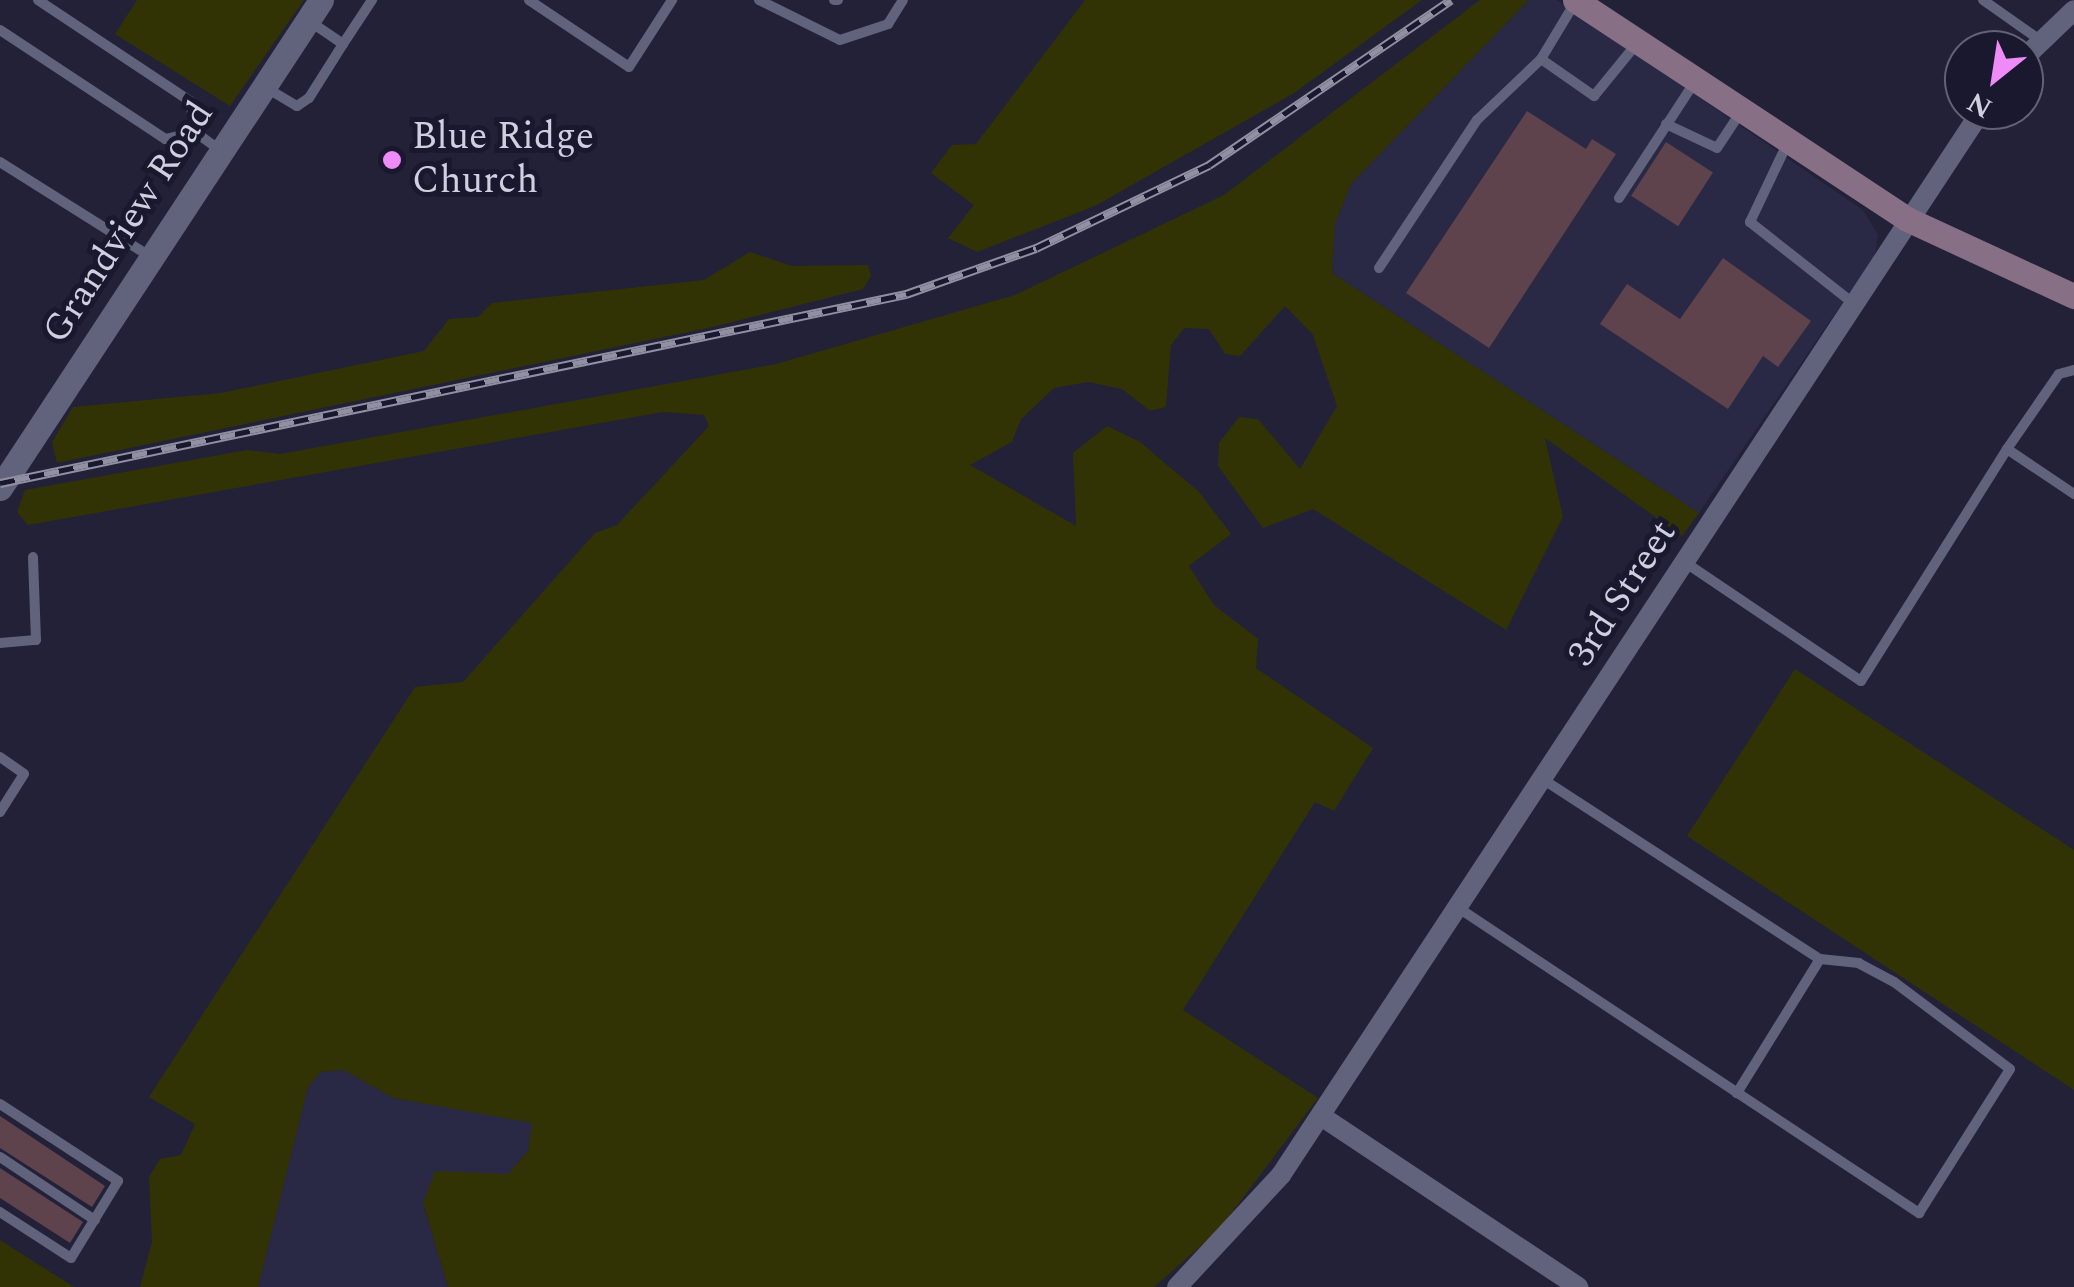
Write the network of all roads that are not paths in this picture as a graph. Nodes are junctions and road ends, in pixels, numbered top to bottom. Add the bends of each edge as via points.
1 (38, 0) edge
2 (372, 0) edge
3 (529, 0) edge
4 (672, 0) edge
5 (760, 0) edge
6 (786, 0) edge
7 (904, 0) edge
8 (1576, 0) edge
9 (1984, 0) edge
10 (315, 10) edge
11 (2074, 10) edge
12 (778, 12) junction
13 (0, 30) edge
14 (2026, 30) edge
15 (2044, 36) edge
16 (1639, 42) junction
17 (343, 44) junction
18 (1541, 59) junction
19 (1696, 79) junction
20 (264, 86) junction
21 (1742, 110) junction
22 (1666, 124) junction
23 (1968, 130) edge
24 (195, 132) junction
25 (1789, 140) junction
26 (222, 151) junction
27 (0, 162) edge
28 (1618, 198) dead end
29 (1907, 219) junction
30 (152, 258) junction
31 (1379, 268) dead end
32 (2074, 296) edge
33 (1853, 303) junction
34 (2074, 370) edge
35 (2006, 449) junction
36 (0, 488) edge
37 (2074, 494) edge
38 (33, 556) dead end
39 (1686, 563) junction
40 (0, 643) edge
41 (0, 757) edge
42 (1544, 780) junction
43 (0, 812) edge
44 (1460, 909) junction
45 (1820, 959) junction
46 (1737, 1094) junction
47 (0, 1104) edge
48 (1322, 1116) junction
49 (0, 1157) edge
50 (0, 1212) edge
51 (94, 1220) junction
52 (1177, 1287) edge
53 (1578, 1287) edge

1 - 24 lane via 190,101
2 - 17 lane
3 - 4 lane via 629,68
5 - 12 lane
6 - 12 lane
7 - 12 lane via 888,24 840,40
8 - 16 main road
8 - 18 lane
9 - 14 lane
10 - 17 lane
10 - 20 street, Grandview Road
11 - 15 street
13 - 24 lane via 165,139
16 - 18 lane via 1594,96
16 - 19 main road
17 - 20 lane via 297,106
18 - 31 lane via 1477,120
19 - 21 main road
19 - 22 lane
20 - 26 street, Grandview Road
21 - 22 lane via 1717,148
21 - 25 main road
22 - 28 lane
23 - 29 street, 3rd Street
24 - 26 lane
25 - 29 main road
25 - 33 lane via 1750,222 1756,235
26 - 30 street, Grandview Road
27 - 30 lane
29 - 32 main road
29 - 33 street, 3rd Street
30 - 36 street, Grandview Road
33 - 39 street, 3rd Street
34 - 35 lane via 2059,374
35 - 37 lane
35 - 39 lane via 1861,682
38 - 40 lane via 36,640
39 - 42 street, 3rd Street
41 - 43 lane via 24,774
42 - 44 street, 3rd Street
42 - 45 lane
44 - 46 lane
44 - 48 street, 3rd Street
45 - 46 lane
45 - 46 lane via 1858,964 1894,982 2010,1069 1919,1212
47 - 51 lane via 118,1181
48 - 52 street, 3rd Street via 1244,1223
48 - 53 street
49 - 51 lane
50 - 51 lane via 71,1258

